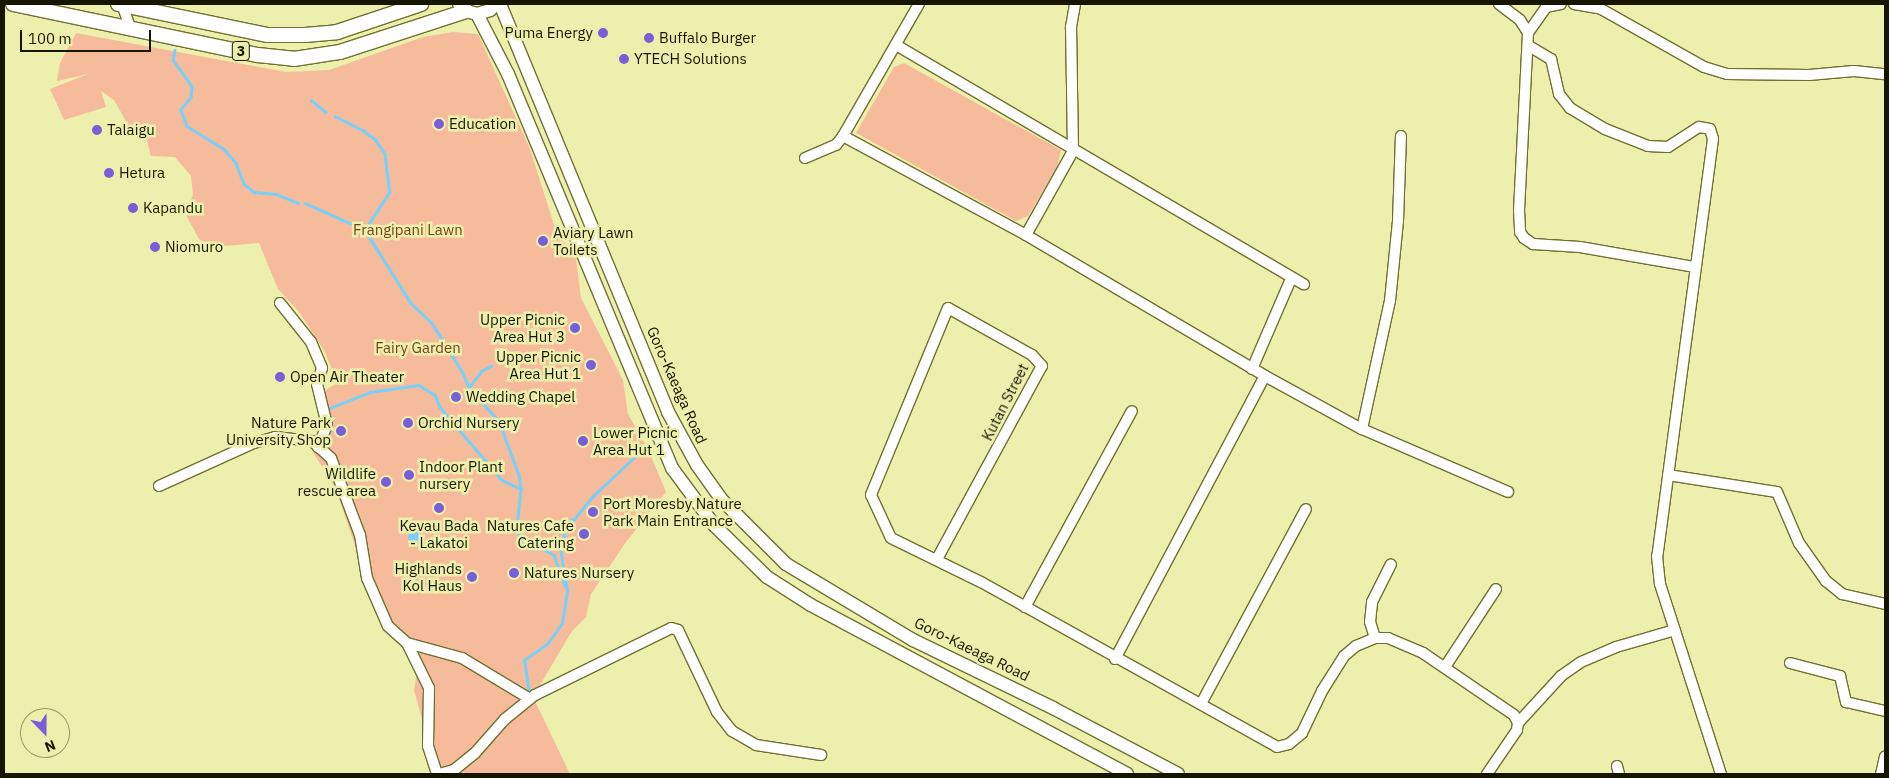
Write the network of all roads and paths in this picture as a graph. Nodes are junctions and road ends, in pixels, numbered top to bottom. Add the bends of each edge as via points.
1 (12, 4) edge
2 (120, 4) edge
3 (421, 4) edge
4 (496, 4) edge
5 (500, 4) edge
6 (919, 4) edge
7 (1075, 4) edge
8 (1499, 4) edge
9 (1561, 4) edge
10 (1574, 4) edge
11 (467, 9) edge
12 (130, 27) junction
13 (1528, 34) junction
14 (896, 45) junction
15 (1529, 46) junction
16 (1885, 74) edge
17 (843, 136) junction
18 (1401, 136) dead end
19 (1073, 151) junction
20 (805, 158) dead end
21 (1026, 235) junction
22 (1695, 267) junction
23 (1291, 279) junction
24 (1304, 284) dead end
25 (280, 303) dead end
26 (1252, 369) junction
27 (1265, 376) junction
28 (1132, 411) dead end
29 (1362, 429) junction
30 (318, 447) junction
31 (1668, 475) junction
32 (159, 486) dead end
33 (1508, 492) dead end
34 (1306, 509) dead end
35 (937, 559) junction
36 (1391, 564) dead end
37 (1496, 589) dead end
38 (1885, 604) edge
39 (1025, 607) junction
40 (1675, 630) junction
41 (1375, 638) junction
42 (407, 643) junction
43 (1115, 659) junction
44 (1790, 663) dead end
45 (1445, 668) junction
46 (530, 699) junction
47 (1202, 702) junction
48 (1885, 711) edge
49 (1518, 723) junction
50 (821, 755) dead end
51 (1885, 756) edge
52 (438, 774) edge
53 (1127, 774) edge
54 (1178, 774) edge
55 (1487, 774) edge
56 (1721, 774) edge
57 (1881, 774) edge

1 - 12 highway, 3
2 - 3 highway, 3 via 268,35 320,35
2 - 12 street
4 - 11 main road via 490,10
5 - 54 main road, Goro-Kaeaga Road via 668,412 693,458 722,500 794,569 914,640
6 - 14 street
7 - 19 street via 1071,27
8 - 13 street via 1520,20
9 - 13 street via 1546,7
10 - 16 street via 1601,10 1704,67 1727,74 1809,75 1854,71
11 - 12 highway, 3 via 340,52 294,59 258,55
11 - 53 main road via 508,74 672,468 714,525 767,577 811,606
13 - 15 street
14 - 17 street
14 - 19 street
15 - 22 street via 1519,210 1520,232 1524,238 1532,244 1580,247
15 - 22 street via 1551,59 1559,94 1570,108 1605,129 1648,146 1668,147 1699,127 1710,129 1713,140
17 - 20 street via 836,145
17 - 21 street
18 - 29 street via 1398,221 1390,301
19 - 21 street
19 - 23 street
21 - 26 street
22 - 31 street
23 - 24 street
23 - 26 street
25 - 30 street via 312,342 322,368 317,384 327,425
26 - 27 street
27 - 29 street
27 - 43 street
28 - 39 street
29 - 33 street
30 - 32 street via 312,442 275,437 254,442
30 - 42 street via 331,458 344,490 364,549 367,578 388,626
31 - 38 street via 1777,492 1799,543 1826,581 1842,594
31 - 40 street via 1657,556 1660,584
34 - 47 street
35 - 35 street, Kutan Street via 891,538 871,495 942,316 948,308 1032,356 1042,366
35 - 39 street
36 - 41 street via 1372,602 1370,622
37 - 45 street
39 - 43 street
40 - 49 street via 1616,647 1581,662 1546,688
40 - 56 street
41 - 45 street via 1388,638 1413,647
41 - 47 street via 1356,646 1344,656 1322,691 1302,733 1286,746 1277,747 1263,741
42 - 46 street via 462,658
42 - 52 street via 429,688 428,746
43 - 47 street
44 - 48 street via 1840,676 1846,702
45 - 49 street via 1514,715
46 - 50 street via 603,660 674,628 717,712 732,731 756,745
46 - 52 street via 505,719 475,753 454,770
49 - 55 street via 1517,730
51 - 57 street

